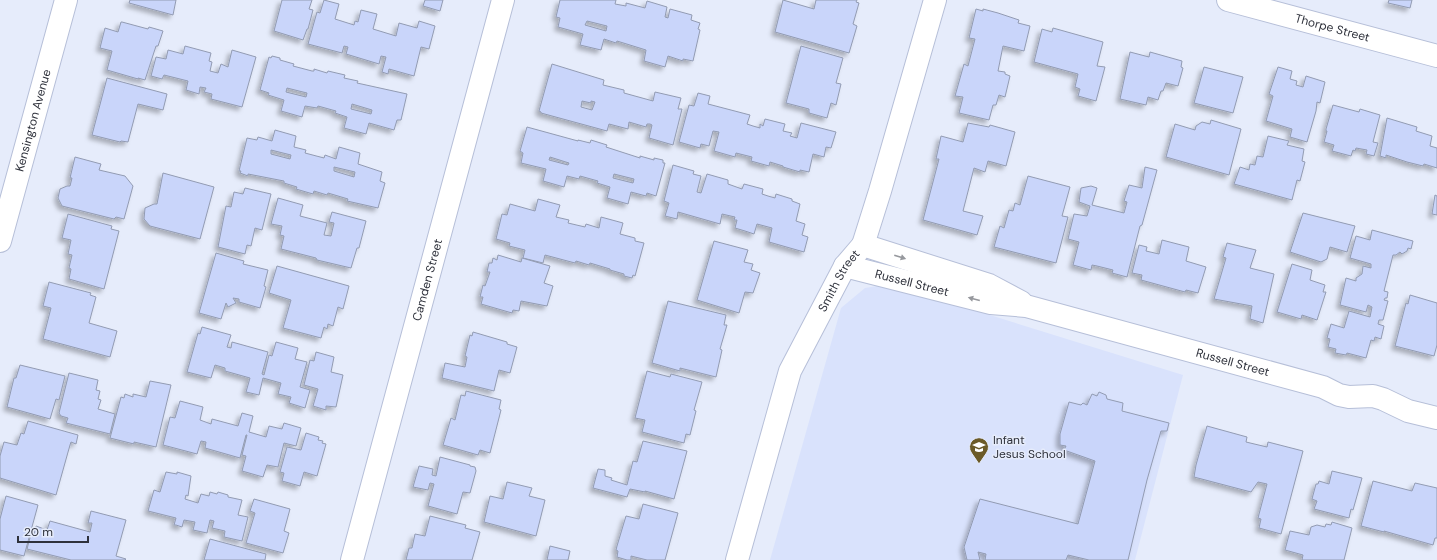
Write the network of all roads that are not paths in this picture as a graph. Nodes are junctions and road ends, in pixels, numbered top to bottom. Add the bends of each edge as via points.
1 (66, 0) edge
2 (503, 0) edge
3 (935, 0) edge
4 (1228, 0) edge
5 (1437, 56) edge
6 (0, 241) edge
7 (863, 245) junction
8 (845, 266) junction
9 (1026, 306) junction
10 (1437, 418) edge
11 (352, 560) edge
12 (737, 560) edge

1 - 6 street, Kensington Avenue
2 - 11 street, Camden Street
3 - 7 street, Smith Street
4 - 5 street, Thorpe Street
7 - 8 street, Smith Street
7 -> 9 street, Russell Street via 989,285
9 -> 8 street, Russell Street via 991,303
8 - 12 street, Smith Street via 790,371
9 - 10 street, Russell Street via 1323,387 1339,395 1373,396 1408,411

